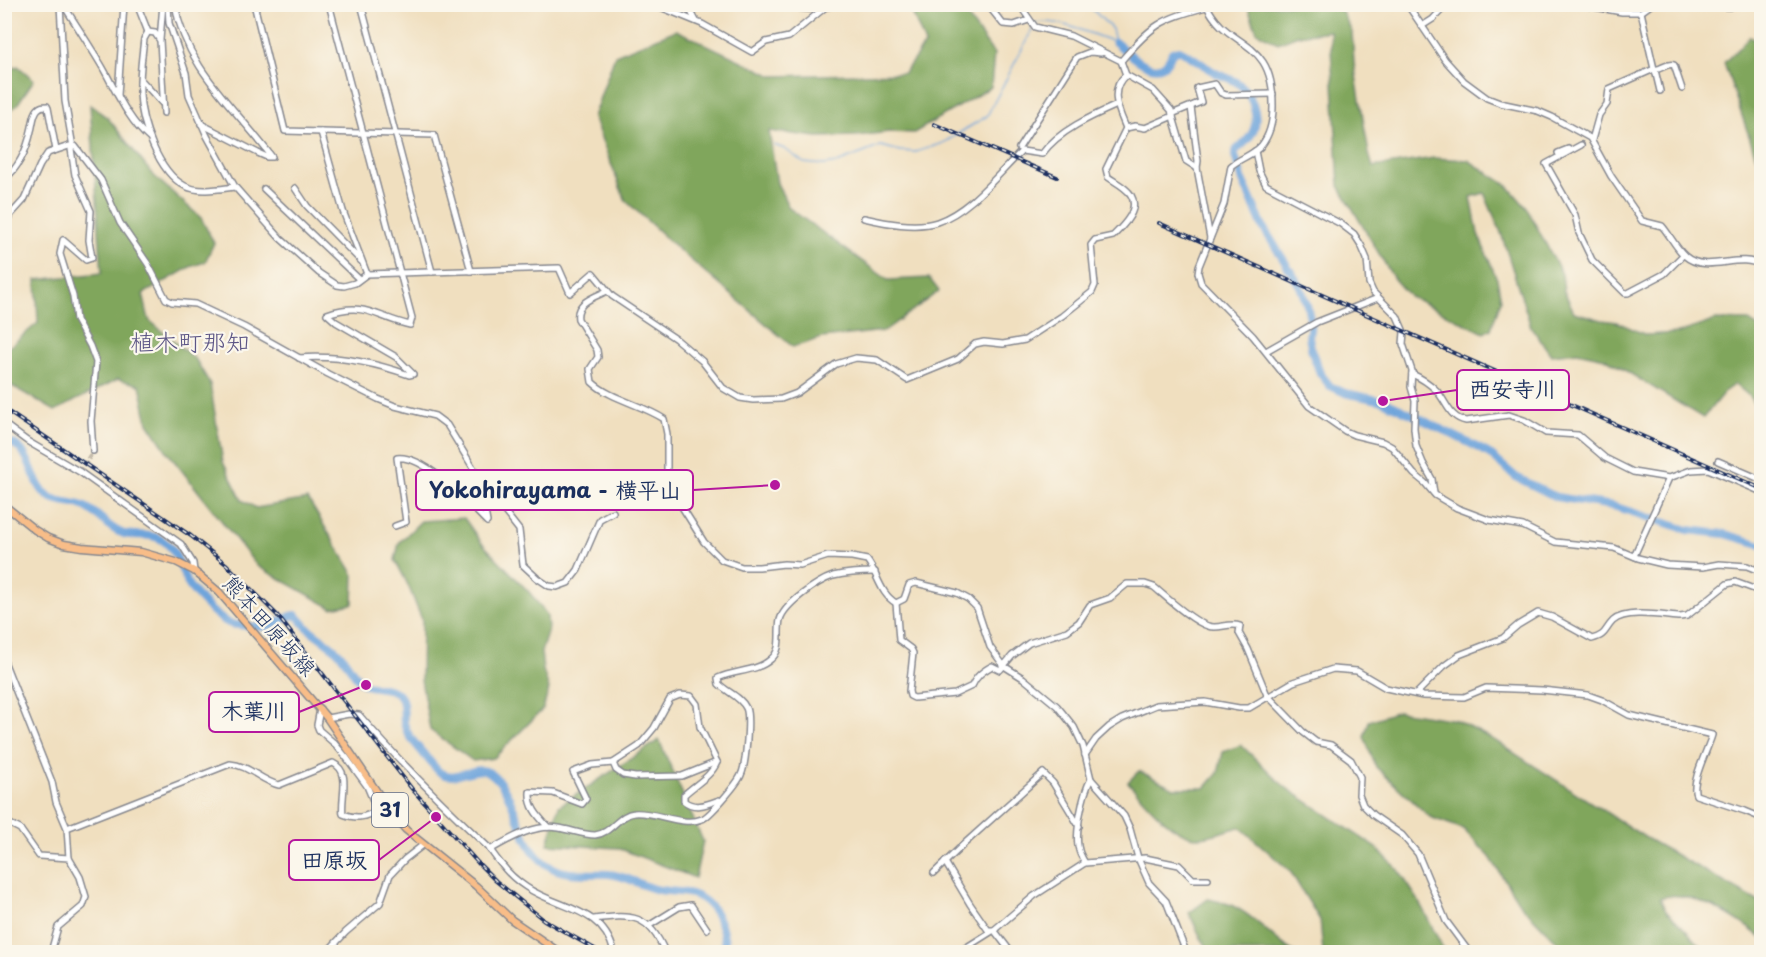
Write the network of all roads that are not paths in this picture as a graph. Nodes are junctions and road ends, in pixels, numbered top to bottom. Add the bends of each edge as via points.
1 (61, 4) edge
2 (124, 4) edge
3 (137, 4) edge
4 (166, 4) edge
5 (174, 4) edge
6 (254, 4) edge
7 (329, 4) edge
8 (361, 4) edge
9 (652, 4) edge
10 (687, 4) edge
11 (787, 4) edge
12 (846, 4) edge
13 (987, 4) edge
14 (1019, 4) edge
15 (1407, 4) edge
16 (1447, 4) edge
17 (1578, 4) edge
18 (1652, 4) edge
19 (1689, 4) edge
20 (1737, 4) edge
21 (828, 5) edge
22 (1206, 6) edge
23 (1641, 12) junction
24 (696, 21) junction
25 (1029, 21) junction
26 (1422, 26) junction
27 (148, 32) junction
28 (160, 40) junction
29 (1105, 53) junction
30 (1121, 61) junction
31 (1654, 70) junction
32 (1126, 75) junction
33 (142, 81) junction
34 (1682, 89) dead end
35 (1660, 91) dead end
36 (1273, 94) junction
37 (118, 95) junction
38 (162, 103) junction
39 (1117, 105) junction
40 (1191, 107) junction
41 (164, 113) dead end
42 (1173, 115) junction
43 (201, 124) junction
44 (1126, 128) junction
45 (321, 132) junction
46 (363, 132) junction
47 (395, 133) junction
48 (150, 139) junction
49 (1591, 139) junction
50 (73, 147) junction
51 (1020, 148) dead end
52 (56, 150) junction
53 (1255, 152) junction
54 (1197, 168) junction
55 (4, 180) edge
56 (235, 188) junction
57 (296, 188) dead end
58 (264, 189) dead end
59 (864, 218) dead end
60 (4, 222) edge
61 (1210, 240) junction
62 (1683, 255) junction
63 (363, 262) junction
64 (1761, 266) edge
65 (471, 271) junction
66 (432, 272) junction
67 (400, 273) junction
68 (367, 274) junction
69 (359, 279) junction
70 (607, 291) junction
71 (1378, 298) junction
72 (1266, 351) junction
73 (299, 358) junction
74 (1412, 374) junction
75 (4, 424) edge
76 (93, 451) tunnel mouth
77 (1718, 461) dead end
78 (478, 477) junction
79 (1669, 478) junction
80 (1761, 480) edge
81 (1761, 492) edge
82 (1435, 495) junction
83 (4, 505) edge
84 (613, 512) dead end
85 (395, 526) dead end
86 (1634, 556) junction
87 (194, 571) junction
88 (875, 572) junction
89 (1761, 572) edge
90 (1761, 592) edge
91 (896, 603) junction
92 (4, 661) edge
93 (1004, 666) junction
94 (1416, 694) junction
95 (1267, 695) junction
96 (320, 709) junction
97 (327, 718) junction
98 (1085, 755) junction
99 (717, 762) junction
100 (613, 763) junction
101 (1091, 779) junction
102 (721, 799) junction
103 (1761, 818) edge
104 (4, 821) edge
105 (1079, 826) junction
106 (548, 827) junction
107 (67, 828) junction
108 (423, 845) junction
109 (490, 850) junction
110 (69, 858) junction
111 (1138, 858) junction
112 (945, 862) junction
113 (1085, 863) junction
114 (934, 873) dead end
115 (1208, 879) dead end
116 (594, 919) junction
117 (650, 925) junction
118 (707, 929) dead end
119 (994, 930) junction
120 (51, 952) edge
121 (327, 952) edge
122 (559, 952) edge
123 (614, 952) edge
124 (665, 952) edge
125 (958, 952) edge
126 (1011, 952) edge
127 (1186, 952) edge
128 (1469, 952) edge

1 - 37 street
1 - 50 street via 65,101
2 - 37 street
3 - 27 street
4 - 28 street
4 - 43 street via 189,95
5 - 43 street via 187,41 212,87 272,157 267,158
6 - 45 street via 285,131
7 - 46 street
8 - 47 street
9 - 24 street
10 - 24 street
11 - 21 street via 802,9
12 - 21 street
13 - 25 street via 1003,24
14 - 25 street
15 - 26 street
16 - 26 street
17 - 23 street
18 - 23 street
19 - 20 street
21 - 24 street via 789,37 766,42 752,52
22 - 30 street via 1158,24
22 - 36 street via 1218,24 1261,57
23 - 31 street
25 - 29 street via 1035,27 1071,36
26 - 49 street via 1464,81 1488,98 1538,111
27 - 28 street via 155,33
27 - 33 street via 144,39
28 - 38 street
29 - 30 street
29 - 51 street via 1090,52 1077,57
30 - 32 street
31 - 34 street via 1674,65
31 - 35 street
31 - 49 street via 1609,89 1607,104
32 - 39 street via 1118,82
32 - 42 street via 1153,90
33 - 38 street
33 - 48 street via 140,93
36 - 40 street via 1226,95 1215,84 1197,88 1201,102
36 - 53 street via 1270,131
37 - 48 street
38 - 41 street
39 - 44 street
39 - 59 street via 1081,122 1042,154 1022,151 963,209 936,222 889,224
40 - 42 street
40 - 54 street
42 - 44 street via 1145,128
42 - 54 street via 1186,161
43 - 56 street
44 - 70 street via 1106,169 1108,177 1130,193 1134,203 1125,225 1113,236 1095,240 1091,245 1095,285 1092,291 1025,340 975,344 958,359 908,380 877,360 856,358 836,364 797,393 781,399 740,398 723,388 676,339
45 - 46 street
45 - 63 street via 343,211
46 - 47 street
46 - 67 street
47 - 65 street via 434,135
47 - 66 street
48 - 56 street via 170,175 185,186 205,190
49 - 62 street via 1642,221 1662,225
49 - 62 street via 1546,164 1569,204 1595,265 1628,293 1664,274
50 - 52 street
50 - 73 street via 78,147 101,180 120,223 166,299 195,304
50 - 76 street via 75,175 91,211 92,258 86,260 63,240 60,254 76,320 96,362 91,421
52 - 55 street via 48,108 42,106 20,163
52 - 60 street via 44,158 24,200
53 - 61 street via 1231,166 1224,204
53 - 71 street via 1263,181 1270,189 1354,234 1364,252 1369,283
54 - 61 street
56 - 69 street via 280,238 319,273 337,285
57 - 63 street via 307,206
58 - 69 street
61 - 72 street via 1199,266 1201,283
62 - 64 street via 1705,263 1740,261
63 - 68 street
65 - 66 street
65 - 70 street via 559,268 570,293 593,273
66 - 67 street
67 - 68 street
67 - 73 street via 412,312 410,325 368,309 327,314 396,357 413,374 364,363
68 - 69 street
70 - 88 street via 588,299 577,314 597,350 598,357 590,369 592,382 664,419 670,494 711,550 722,560 742,567 801,565 832,556 867,560
71 - 72 street via 1317,322
71 - 74 street via 1397,315
72 - 82 street via 1309,406 1345,431 1392,447
73 - 78 street via 378,399 441,420
74 - 79 street via 1431,385 1461,420 1509,415 1546,433 1578,435 1605,458 1628,470
74 - 82 street via 1416,446
75 - 87 street via 181,544
77 - 80 street
78 - 84 street via 519,531 523,565 549,586 557,587 574,577 600,519
78 - 85 street via 487,522 422,465 397,458 406,522
79 - 81 street via 1708,469
79 - 86 street
82 - 86 street via 1480,518 1523,526 1555,542 1614,548
83 - 87 main road, 熊本田原坂線 / 31 via 35,530 64,544 141,552
86 - 89 street via 1666,565 1747,566
87 - 96 main road, 熊本田原坂線 / 31 via 219,592
88 - 91 street via 889,600
88 - 102 street via 833,576 804,593 783,613 779,647 770,661 718,678 719,684 745,705 749,715 741,776
90 - 94 street via 1735,582 1727,584 1688,616 1630,614 1613,621 1605,634 1592,639 1552,617 1538,614 1503,638 1459,655
91 - 93 street via 904,599 909,585 916,583 957,592 977,608 990,647
91 - 93 street via 899,640 913,653 910,696 955,694 972,686 975,678 992,666 1000,670
92 - 107 street
93 - 95 street via 1029,643 1067,631 1090,605 1110,598 1127,584 1145,584 1210,627 1233,623 1240,626 1239,633
93 - 98 street via 1057,706 1074,727
94 - 95 street via 1386,688 1357,671 1333,669
94 - 103 street via 1464,697 1486,688 1588,695 1638,718 1712,735 1693,790 1696,795
95 - 98 street via 1249,708 1205,702 1156,705 1109,727
95 - 128 street via 1303,732 1351,760 1360,777 1363,805 1402,835 1418,854 1446,921
96 - 97 main road, 熊本田原坂線 / 31
96 - 107 street via 319,730 335,744 367,786 377,810 373,814 354,818 343,814 344,777 333,763 279,785 250,769 230,764
97 - 108 main road, 熊本田原坂線 / 31 via 392,814
97 - 109 street via 359,715
98 - 101 street
99 - 100 street via 682,776 635,777 623,775
99 - 100 street via 700,727 697,704 691,696 680,695 670,699 646,740
99 - 102 street via 709,775 684,795 684,801 688,805 703,805
100 - 106 street via 573,772 586,798 582,804 553,793 530,792 532,807
101 - 105 street
101 - 111 street via 1124,816
102 - 106 street via 707,816 693,822 635,812 596,835
104 - 110 street via 20,828 39,856
105 - 112 street via 1043,773
105 - 113 street via 1078,849
106 - 109 street via 519,834
107 - 110 street
108 - 121 street via 390,875 380,903
108 - 122 main road, 熊本田原坂線 / 31 via 460,872 512,920
109 - 116 street via 502,866 532,891
110 - 120 street via 80,877 86,901 58,927
111 - 113 street
111 - 115 street via 1179,865 1193,879
111 - 127 street via 1149,882 1166,901
112 - 114 street
112 - 119 street via 988,930
113 - 119 street via 1034,896
116 - 117 street via 625,915
116 - 123 street via 611,940
117 - 118 street via 680,907 691,905
117 - 124 street
119 - 125 street
119 - 126 street

